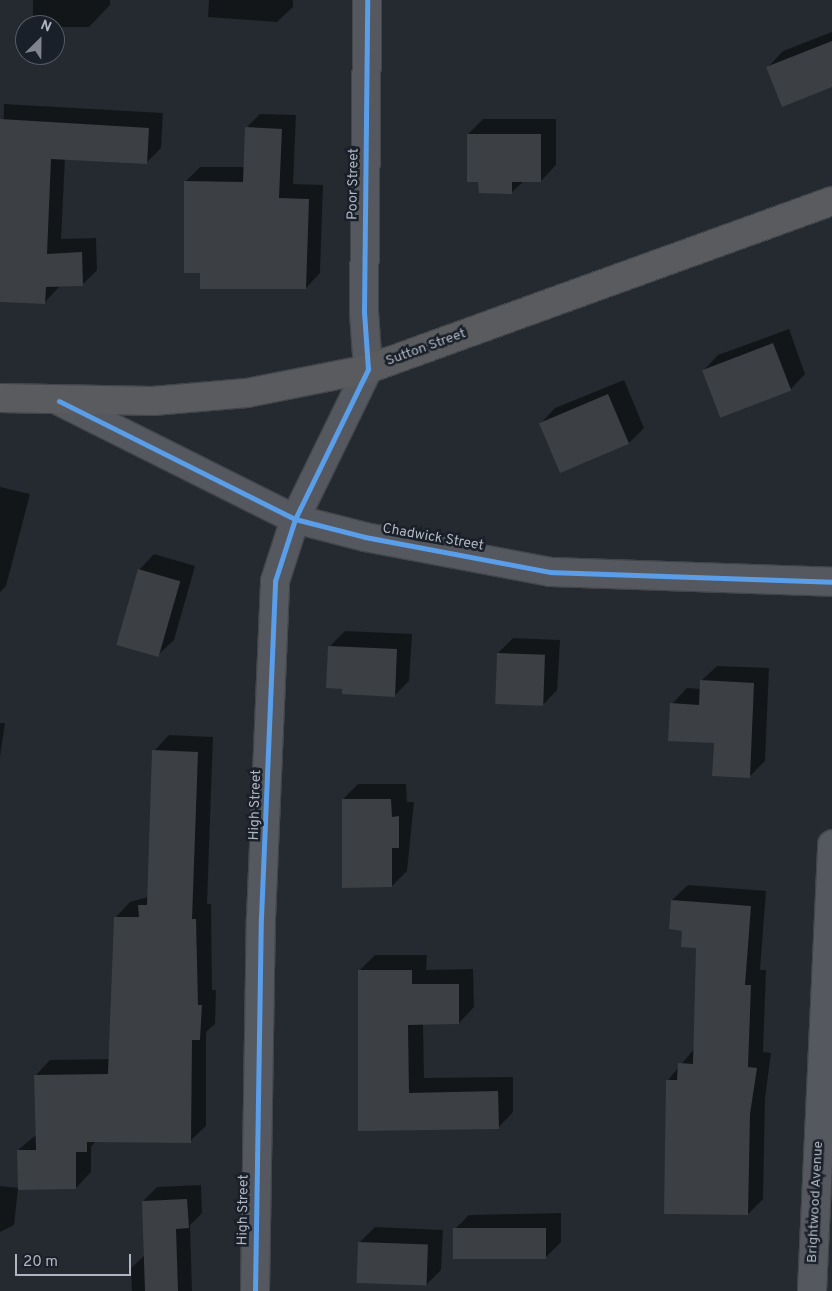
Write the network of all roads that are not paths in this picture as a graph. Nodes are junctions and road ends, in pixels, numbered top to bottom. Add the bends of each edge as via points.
1 (367, 0) edge
2 (832, 201) edge
3 (368, 369) junction
4 (0, 398) edge
5 (59, 401) junction
6 (295, 519) junction
7 (832, 582) edge
8 (832, 844) edge
9 (255, 1291) edge
10 (812, 1291) edge

1 - 3 street, Poor Street via 364,312
2 - 3 highway, Sutton Street
3 - 5 highway, Sutton Street via 247,392 153,401
3 - 6 street, High Street
4 - 5 highway, Sutton Street
5 - 6 street, Chadwick Street
6 - 7 street, Chadwick Street via 365,537 551,572
6 - 9 street, High Street via 275,581 261,918
8 - 10 street, Brightwood Avenue

